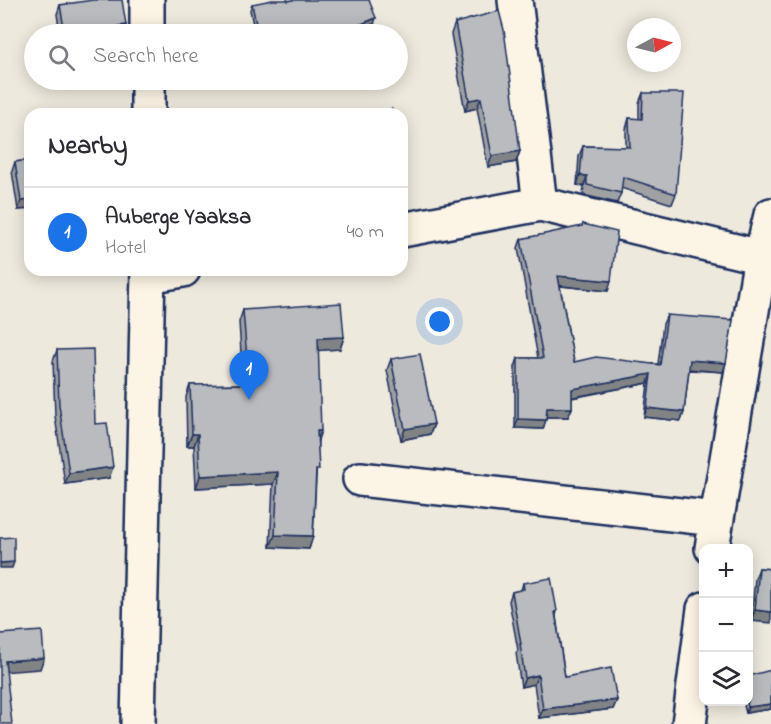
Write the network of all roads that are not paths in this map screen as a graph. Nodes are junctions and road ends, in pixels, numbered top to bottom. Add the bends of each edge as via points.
1 (147, 0) edge
2 (515, 0) edge
3 (147, 24) edge
4 (147, 90) edge
5 (148, 108) edge
6 (540, 204) junction
7 (771, 215) edge
8 (408, 229) edge
9 (766, 257) edge
10 (148, 276) edge
11 (360, 479) dead end
12 (714, 534) edge
13 (699, 647) edge
14 (138, 724) edge
15 (689, 724) edge

1 - 3 street
2 - 6 street
4 - 5 street
6 - 8 street
6 - 9 street
7 - 9 street
9 - 12 street
10 - 14 street
11 - 12 street
13 - 15 street

